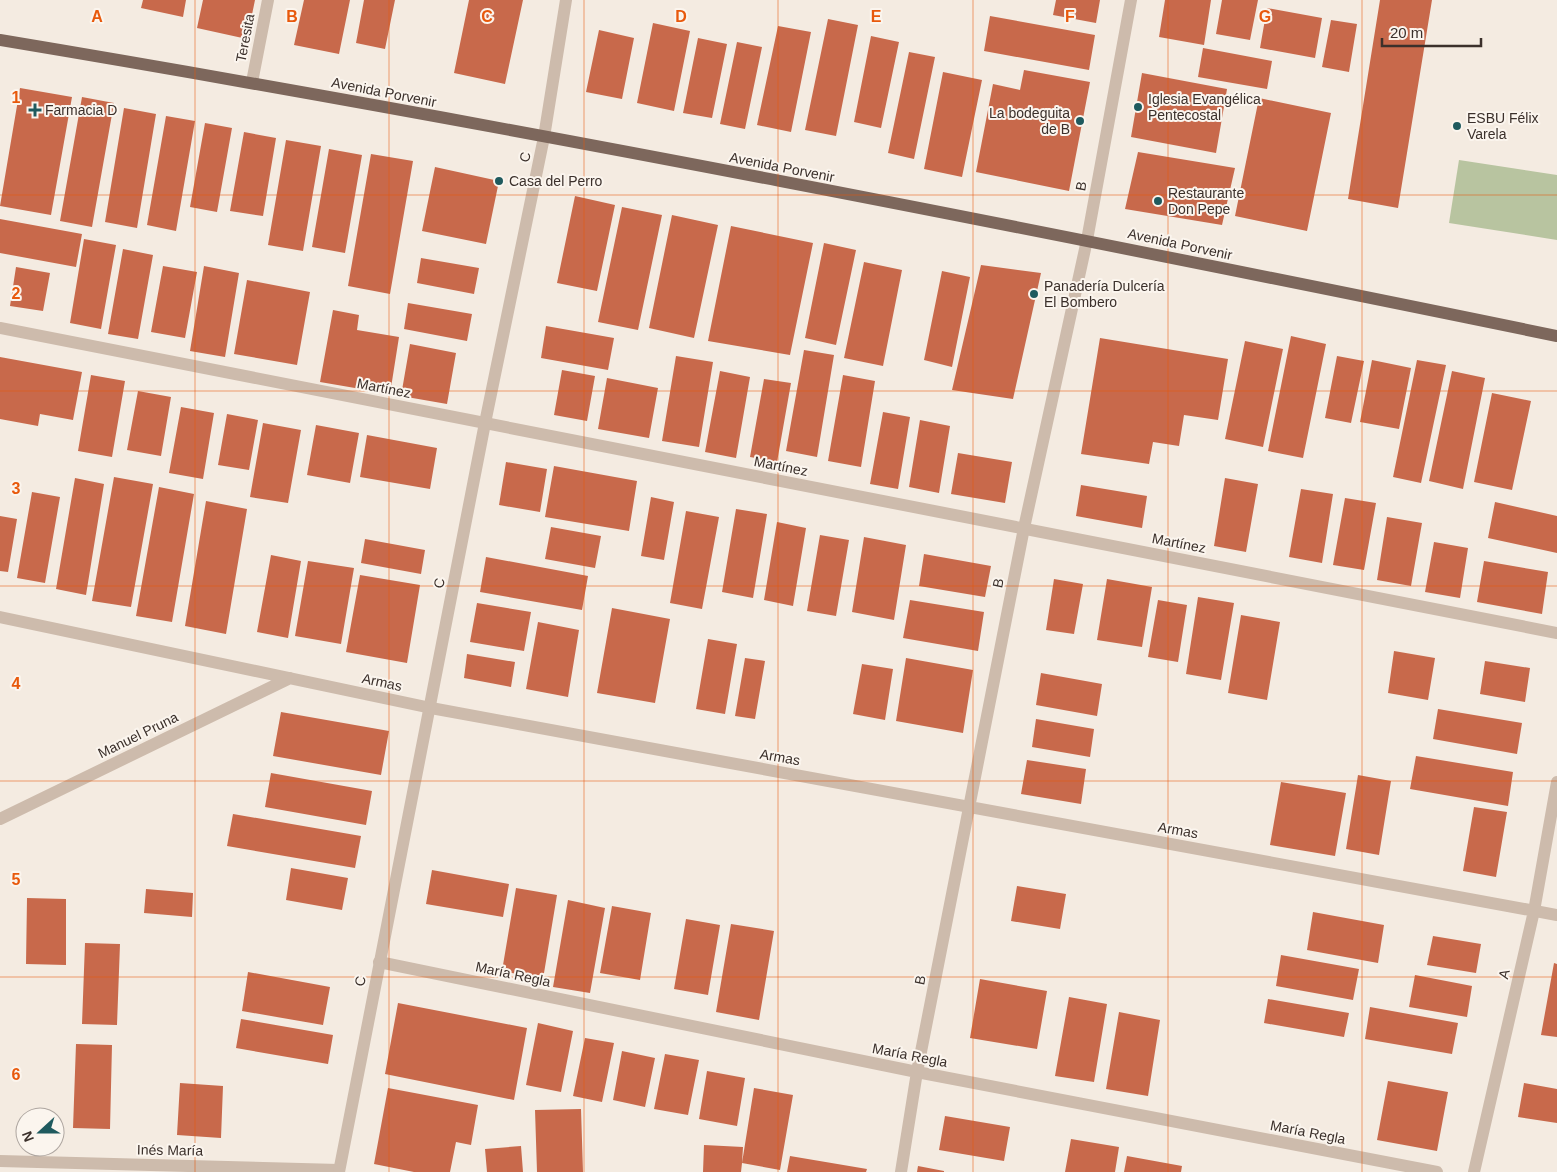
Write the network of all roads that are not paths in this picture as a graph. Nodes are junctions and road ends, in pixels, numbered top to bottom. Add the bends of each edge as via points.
1 (268, 0) edge
2 (566, 0) edge
3 (1131, 0) edge
4 (0, 40) edge
5 (252, 82) junction
6 (544, 137) junction
7 (1087, 240) junction
8 (0, 328) edge
9 (1557, 336) edge
10 (485, 423) junction
11 (1024, 528) junction
12 (0, 617) edge
13 (1557, 633) edge
14 (290, 678) junction
15 (431, 708) junction
16 (1557, 782) edge
17 (970, 807) junction
18 (0, 819) edge
19 (1534, 910) junction
20 (1557, 915) edge
21 (379, 962) junction
22 (918, 1072) junction
23 (0, 1161) edge
24 (339, 1171) edge
25 (901, 1172) edge
26 (1437, 1172) edge
27 (1474, 1172) edge

1 - 5 street, Teresita
2 - 6 street, C
3 - 7 street, B
4 - 5 main road, Avenida Porvenir
5 - 6 main road, Avenida Porvenir
6 - 7 main road, Avenida Porvenir
6 - 10 street, C
7 - 9 main road, Avenida Porvenir
7 - 11 street, B
8 - 10 street, Martínez
10 - 11 street, Martínez
10 - 15 street, C
11 - 13 street, Martínez
11 - 17 street, B
12 - 14 street, Armas
14 - 15 street, Armas
14 - 18 street, Manuel Pruna
15 - 17 street, Armas
15 - 21 street, C
16 - 19 street, A
17 - 19 street, Armas
17 - 22 street, B
19 - 20 street, Armas
19 - 27 street, A
21 - 22 street, María Regla
21 - 24 street, C
22 - 25 street, B
22 - 26 street, María Regla
23 - 24 street, Inés María

